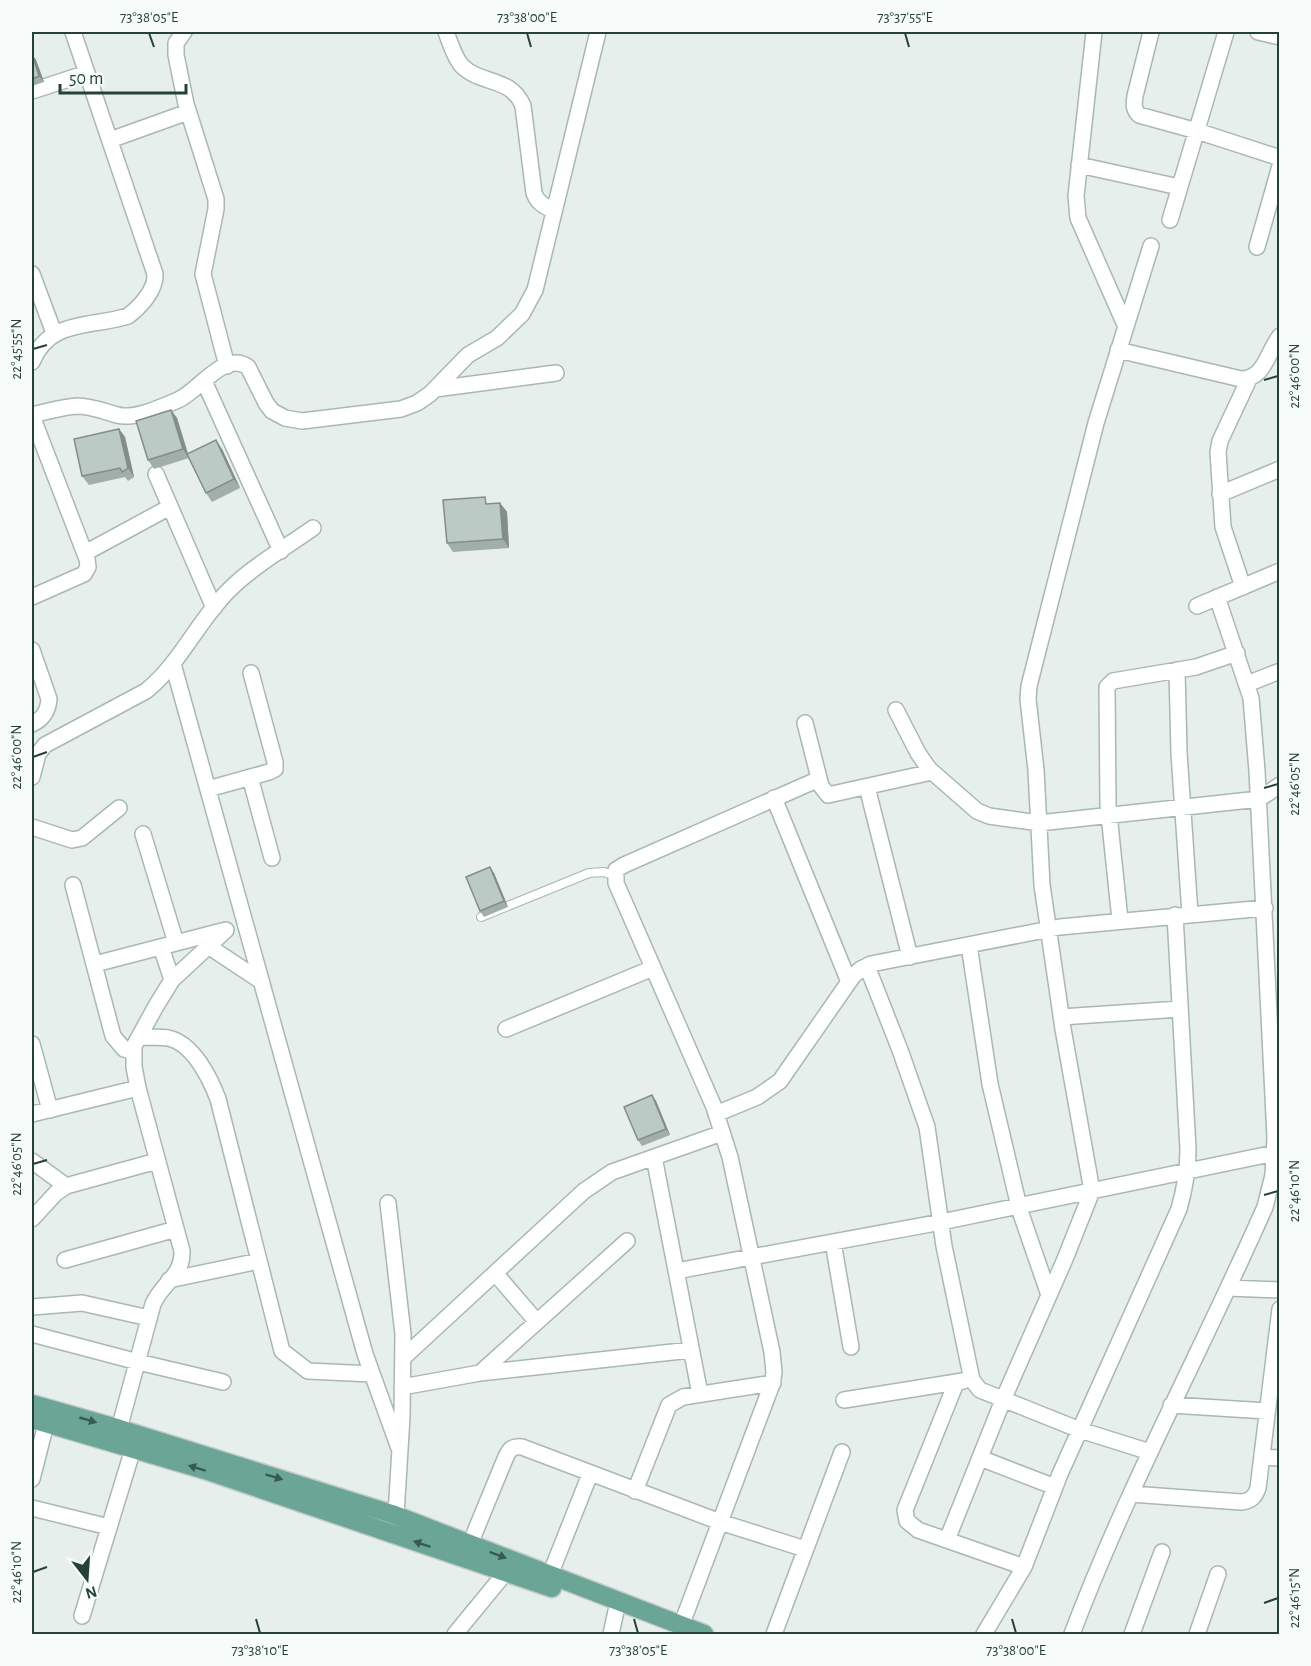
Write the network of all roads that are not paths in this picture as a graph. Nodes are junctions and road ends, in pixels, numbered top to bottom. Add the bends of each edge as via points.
1 (73, 32) edge
2 (184, 32) edge
3 (446, 32) edge
4 (598, 32) edge
5 (1094, 32) edge
6 (1151, 32) edge
7 (1226, 32) edge
8 (1258, 32) edge
9 (1280, 37) edge
10 (87, 73) junction
11 (32, 91) edge
12 (188, 112) junction
13 (1197, 130) junction
14 (110, 140) junction
15 (1280, 158) edge
16 (1079, 165) junction
17 (1280, 166) edge
18 (1179, 187) junction
19 (554, 211) junction
20 (1170, 220) dead end
21 (1151, 246) dead end
22 (1257, 247) dead end
23 (32, 274) edge
24 (1126, 327) junction
25 (54, 333) junction
26 (1280, 336) edge
27 (1119, 350) junction
28 (32, 362) edge
29 (227, 366) junction
30 (556, 373) dead end
31 (1249, 379) junction
32 (204, 381) junction
33 (435, 389) junction
34 (32, 416) edge
35 (1280, 469) edge
36 (156, 474) dead end
37 (1220, 494) junction
38 (171, 507) junction
39 (314, 528) dead end
40 (281, 551) junction
41 (85, 553) junction
42 (1280, 572) edge
43 (1243, 587) junction
44 (32, 597) edge
45 (1217, 597) junction
46 (1197, 606) dead end
47 (214, 608) junction
48 (32, 650) edge
49 (1237, 653) junction
50 (173, 664) junction
51 (1177, 670) junction
52 (1280, 671) edge
53 (251, 673) dead end
54 (1247, 684) junction
55 (896, 710) dead end
56 (33, 723) edge
57 (805, 723) dead end
58 (40, 751) junction
59 (932, 772) junction
60 (32, 777) edge
61 (250, 777) junction
62 (819, 779) junction
63 (1280, 785) edge
64 (867, 787) junction
65 (208, 789) junction
66 (774, 798) junction
67 (1259, 799) junction
68 (1183, 807) junction
69 (119, 808) dead end
70 (1109, 815) junction
71 (1039, 823) junction
72 (32, 827) edge
73 (143, 834) dead end
74 (272, 858) dead end
75 (615, 876) junction
76 (73, 885) dead end
77 (1264, 908) junction
78 (1183, 915) junction
79 (481, 917) edge
80 (1120, 920) junction
81 (245, 925) junction
82 (1048, 929) junction
83 (226, 930) junction
84 (176, 943) junction
85 (969, 945) junction
86 (208, 946) junction
87 (161, 947) junction
88 (910, 957) junction
89 (95, 964) junction
90 (867, 966) junction
91 (653, 968) junction
92 (172, 980) junction
93 (261, 981) junction
94 (849, 982) junction
95 (1274, 982) edge
96 (1180, 1009) junction
97 (1061, 1017) junction
98 (506, 1029) dead end
99 (140, 1037) junction
100 (32, 1044) edge
101 (134, 1052) junction
102 (138, 1088) junction
103 (50, 1110) junction
104 (32, 1114) edge
105 (716, 1114) junction
106 (722, 1133) junction
107 (1277, 1152) edge
108 (654, 1157) junction
109 (32, 1161) edge
110 (157, 1161) junction
111 (1188, 1170) junction
112 (66, 1186) junction
113 (1092, 1191) junction
114 (388, 1203) dead end
115 (1018, 1205) junction
116 (32, 1219) edge
117 (940, 1222) junction
118 (176, 1229) junction
119 (627, 1241) dead end
120 (833, 1242) junction
121 (752, 1258) junction
122 (65, 1260) dead end
123 (259, 1261) junction
124 (676, 1271) junction
125 (495, 1273) junction
126 (169, 1280) junction
127 (1228, 1288) junction
128 (1280, 1290) edge
129 (1049, 1295) junction
130 (32, 1307) edge
131 (1280, 1309) edge
132 (149, 1318) junction
133 (537, 1322) junction
134 (32, 1334) edge
135 (851, 1347) dead end
136 (692, 1350) junction
137 (402, 1358) junction
138 (138, 1362) junction
139 (480, 1373) junction
140 (372, 1374) junction
141 (1276, 1376) edge
142 (972, 1380) junction
143 (223, 1382) dead end
144 (773, 1383) junction
145 (956, 1383) junction
146 (402, 1387) junction
147 (700, 1394) junction
148 (844, 1400) dead end
149 (1003, 1400) junction
150 (32, 1404) edge
151 (1172, 1405) junction
152 (1267, 1411) junction
153 (39, 1421) edge
154 (1080, 1430) junction
155 (117, 1437) junction
156 (133, 1449) junction
157 (400, 1451) junction
158 (842, 1452) dead end
159 (1150, 1452) junction
160 (980, 1458) junction
161 (1262, 1458) junction
162 (1280, 1458) edge
163 (590, 1474) junction
164 (32, 1479) edge
165 (1055, 1487) junction
166 (635, 1491) junction
167 (1131, 1494) junction
168 (32, 1508) edge
169 (396, 1515) junction
170 (720, 1522) junction
171 (109, 1527) junction
172 (947, 1540) junction
173 (470, 1544) junction
174 (806, 1550) junction
175 (1162, 1552) dead end
176 (1024, 1567) junction
177 (506, 1572) junction
178 (1218, 1574) dead end
179 (550, 1575) junction
180 (616, 1611) junction
181 (82, 1616) dead end
182 (678, 1630) edge
183 (455, 1635) edge
184 (610, 1635) edge
185 (704, 1635) edge
186 (774, 1635) edge
187 (984, 1635) edge
188 (1072, 1635) edge
189 (1132, 1635) edge
190 (1197, 1635) edge

1 - 10 street
2 - 12 street via 176,43 176,55
3 - 19 street via 461,64 519,96 536,200
4 - 19 street
5 - 16 street
6 - 13 street via 1133,107 1139,115
7 - 13 street
8 - 9 street
10 - 11 street
10 - 14 street
12 - 14 street
12 - 29 street via 216,199 203,274
13 - 15 street
13 - 18 street
14 - 25 street via 155,281 128,316
16 - 18 street
16 - 24 street via 1078,218
17 - 22 street
18 - 20 street
19 - 33 street via 535,290 522,314 497,338 468,355
21 - 24 street
23 - 25 street
24 - 27 street
25 - 28 street via 40,346
26 - 31 street via 1261,370
27 - 31 street
27 - 71 street via 1096,423 1029,686
29 - 32 street
29 - 33 street via 234,363 248,367 272,411 302,421 401,409
30 - 33 street
31 - 37 street via 1220,441
32 - 34 street via 180,399 132,416 77,406
32 - 40 street
34 - 41 street
35 - 37 street
36 - 38 street
37 - 43 street via 1224,527
38 - 41 street
38 - 47 street
39 - 40 street
40 - 47 street via 238,582
41 - 44 street via 88,567 84,574
42 - 43 street
43 - 45 street
45 - 46 street
45 - 49 street
47 - 50 street
48 - 56 street via 49,699 43,717
49 - 51 street
49 - 54 street
50 - 58 street via 146,691 70,730
50 - 65 street
51 - 68 street
51 - 70 street via 1113,681 1107,687
52 - 54 street
53 - 61 street via 275,762 274,769
54 - 67 street
55 - 59 street
56 - 58 street
57 - 62 street
58 - 60 street
59 - 64 street
59 - 71 street via 977,811
61 - 65 street
61 - 74 street
62 - 64 street via 828,795
62 - 66 street
63 - 67 street
64 - 88 street
65 - 81 street
66 - 75 street via 624,865 616,870
66 - 94 street
67 - 68 street
67 - 77 street
68 - 70 street
68 - 78 street
69 - 72 street via 82,837 72,840
70 - 71 street
70 - 80 street
71 - 82 street
73 - 84 street
75 - 79 lane via 589,873
75 - 91 street
76 - 89 street
77 - 78 street
77 - 95 street
78 - 80 street
78 - 96 street
80 - 82 street
81 - 83 street
81 - 93 street
82 - 85 street
82 - 97 street
83 - 84 street
83 - 86 street
84 - 87 street
85 - 88 street
85 - 115 street via 990,1084
86 - 92 street
86 - 93 street
87 - 89 street
87 - 92 street
88 - 90 street
89 - 101 street via 113,1036 124,1049
90 - 94 street
90 - 117 street via 927,1127
91 - 98 street
91 - 105 street
92 - 99 street
93 - 140 street
94 - 105 street via 780,1081 757,1097
95 - 107 street
96 - 97 street
96 - 111 street
97 - 113 street
99 - 101 street
99 - 123 street via 177,1041 204,1067 211,1080
100 - 103 street
101 - 102 street
102 - 103 street
102 - 110 street
103 - 104 street
105 - 106 street
106 - 108 street
106 - 121 street
107 - 111 street
107 - 127 street via 1265,1207
108 - 124 street
108 - 125 street via 600,1178
109 - 112 street
110 - 112 street
110 - 118 street
111 - 113 street
111 - 154 street via 1179,1209
112 - 116 street
113 - 115 street
113 - 129 street
114 - 137 street via 403,1334
115 - 117 street
115 - 129 street
117 - 120 street
117 - 142 street
118 - 122 street
118 - 126 street via 182,1261
119 - 133 street
120 - 121 street
120 - 135 street
121 - 124 street
121 - 144 street via 772,1352
123 - 126 street
123 - 140 street via 282,1351 308,1371
124 - 136 street
125 - 133 street
125 - 137 street
126 - 132 street via 157,1294
127 - 128 street
127 - 151 street
129 - 149 street
130 - 132 street via 82,1303
131 - 141 street
132 - 138 street
133 - 139 street
134 - 138 street
136 - 139 street
136 - 147 street
137 - 146 street
138 - 143 street
138 - 155 street
139 - 146 street
140 - 157 street
141 - 152 street
142 - 145 street
142 - 149 street via 980,1390
144 - 147 street
144 - 170 street
145 - 148 street
145 - 172 street via 905,1510 911,1526
146 - 157 street
147 - 166 street via 683,1397 669,1406
149 - 154 street
149 - 160 street
150 -> 155 main road
151 - 152 street
151 - 159 street
152 - 161 street
153 - 155 main road
153 - 164 street
154 - 159 street
154 - 165 street
155 - 156 main road
155 -> 169 main road
156 - 171 street
177 -> 156 main road
157 - 169 street
158 - 174 street
159 - 167 street
160 - 165 street
160 - 172 street
161 - 162 street
161 - 167 street via 1258,1488 1250,1501
163 - 166 street
163 - 173 street via 522,1447 510,1449
163 - 179 street
165 - 176 street
166 - 170 street
167 - 188 street
168 - 171 street
169 - 173 main road
170 - 174 street
170 - 182 street
171 - 181 street
172 - 176 street
173 -> 179 main road
174 - 186 street
175 - 189 street
176 - 187 street
177 - 180 main road
177 - 183 street
178 - 190 street
179 - 182 main road
180 - 182 main road
180 - 184 street
182 - 185 main road

